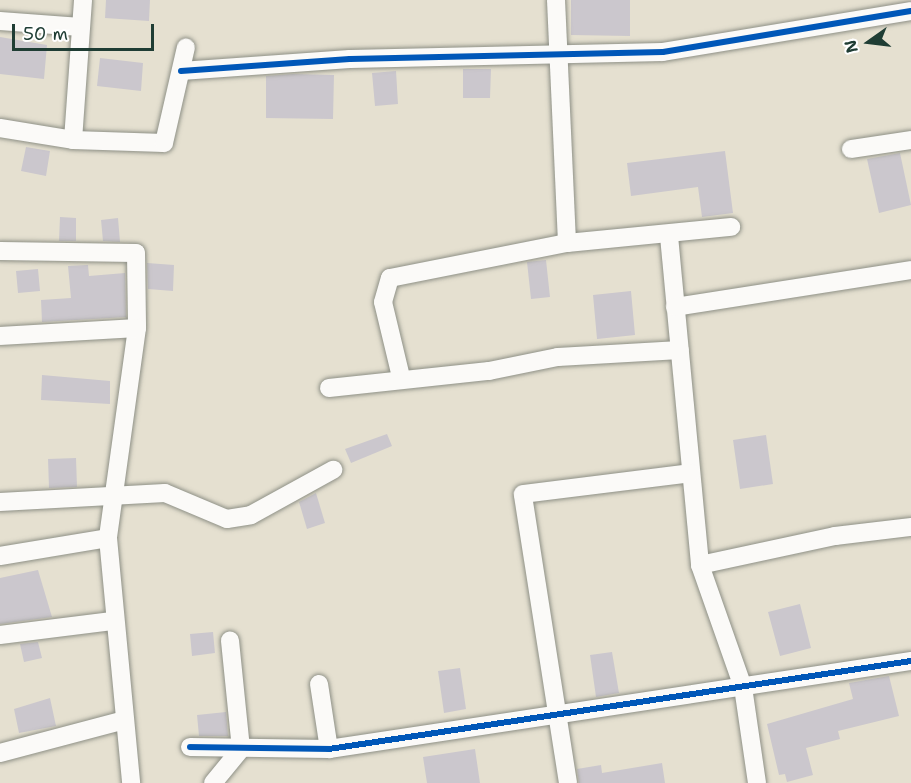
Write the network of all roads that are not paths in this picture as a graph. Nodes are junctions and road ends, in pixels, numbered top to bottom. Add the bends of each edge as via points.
1 (83, 0) edge
2 (556, 0) edge
3 (911, 11) edge
4 (0, 21) edge
5 (81, 27) junction
6 (186, 47) dead end
7 (559, 54) junction
8 (181, 70) junction
9 (0, 128) edge
10 (72, 140) junction
11 (911, 140) edge
12 (851, 148) dead end
13 (731, 227) dead end
14 (669, 236) junction
15 (567, 243) junction
16 (0, 251) edge
17 (911, 270) edge
18 (675, 307) junction
19 (137, 328) junction
20 (0, 336) edge
21 (680, 350) junction
22 (401, 377) junction
23 (328, 388) dead end
24 (333, 470) dead end
25 (691, 473) junction
26 (113, 493) junction
27 (0, 502) edge
28 (911, 527) edge
29 (108, 538) junction
30 (0, 556) edge
31 (700, 565) junction
32 (112, 621) junction
33 (0, 635) edge
34 (230, 641) dead end
35 (911, 661) edge
36 (319, 684) dead end
37 (743, 687) junction
38 (557, 715) junction
39 (125, 720) junction
40 (190, 747) dead end
41 (242, 748) junction
42 (329, 749) junction
43 (0, 753) edge
44 (131, 783) edge
45 (213, 783) edge
46 (568, 783) edge
47 (757, 783) edge

1 - 5 street
2 - 7 street
3 - 7 street via 663,52
4 - 5 street
5 - 10 street
6 - 8 street
7 - 8 street
7 - 15 street
8 - 10 street via 164,143
9 - 10 street
11 - 12 street
13 - 14 street
14 - 15 street
14 - 18 street
15 - 22 street via 390,278 383,302
16 - 19 street via 136,253
17 - 18 street
18 - 21 street
19 - 20 street
19 - 26 street
21 - 22 street via 558,357 489,371
21 - 25 street
22 - 23 street
24 - 26 street via 252,515 227,519 165,493
25 - 31 street
25 - 38 street via 523,494
26 - 27 street
26 - 29 street
28 - 31 street via 835,536
29 - 30 street
29 - 32 street
31 - 37 street
32 - 33 street
32 - 39 street
34 - 41 street
35 - 37 street
36 - 42 street
37 - 38 street
37 - 47 street
38 - 42 street
38 - 46 street
39 - 43 street
39 - 44 street
40 - 41 street
41 - 42 street
41 - 45 street

